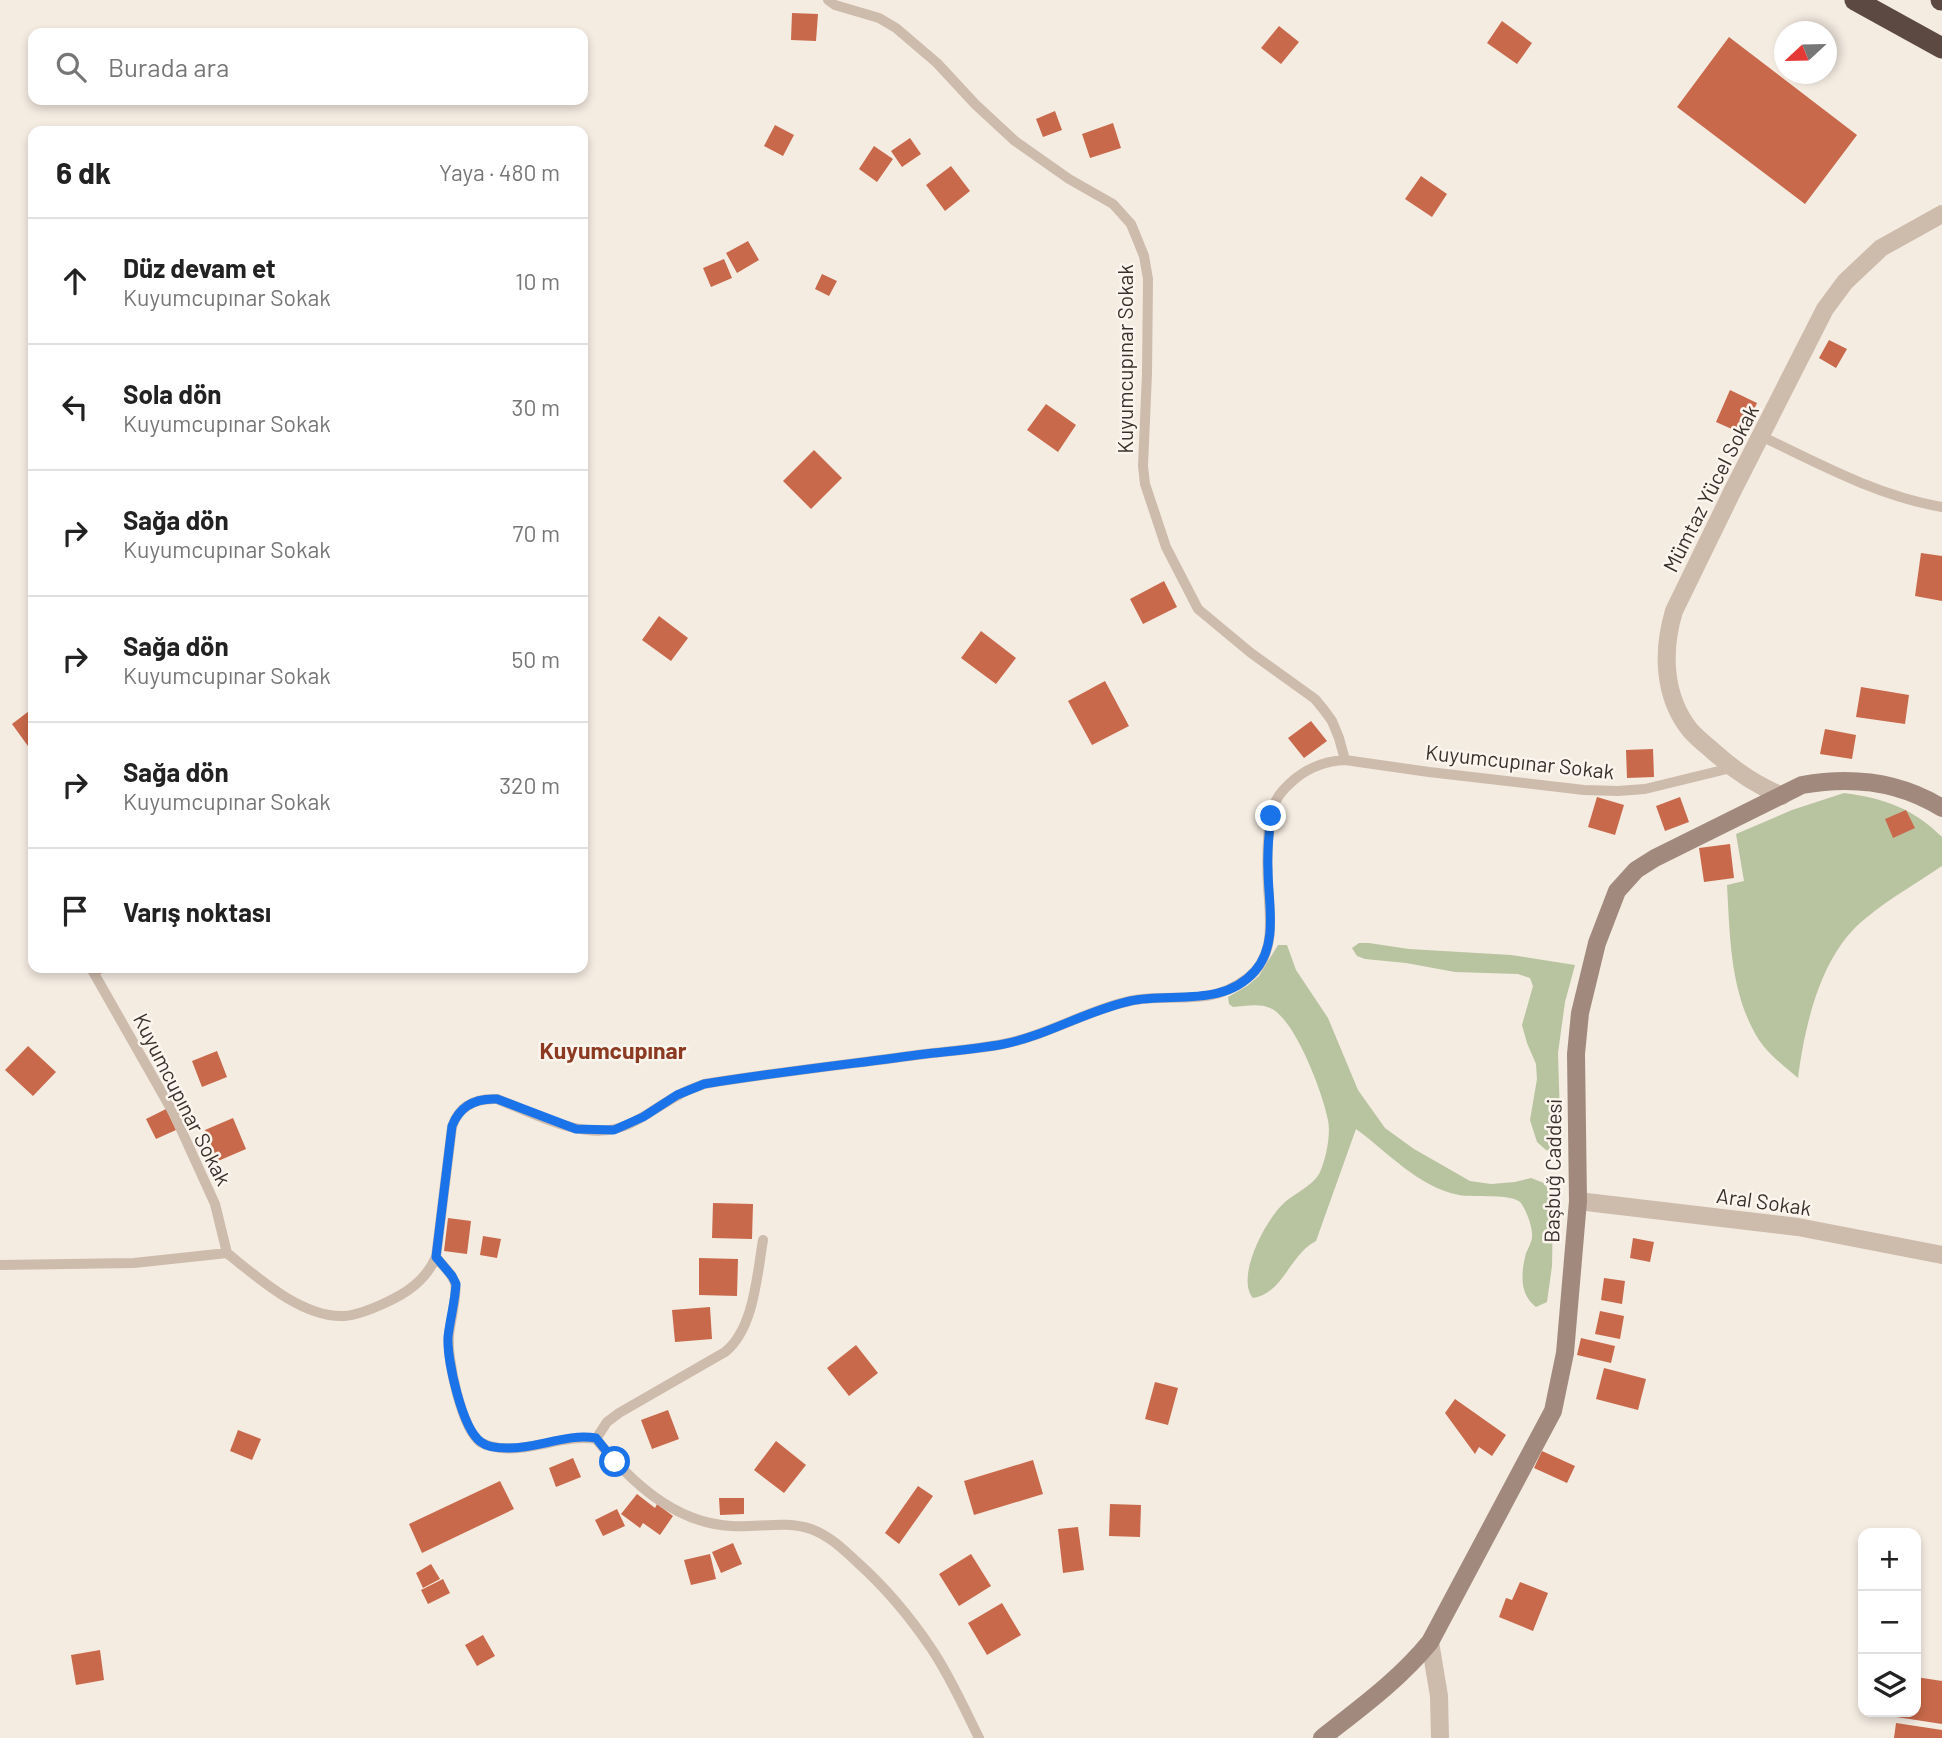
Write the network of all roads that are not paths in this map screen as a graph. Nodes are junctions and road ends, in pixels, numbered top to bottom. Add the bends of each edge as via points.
1 (828, 0) edge
2 (1855, 0) edge
3 (1942, 48) edge
4 (1942, 214) edge
5 (1761, 436) junction
6 (1942, 507) edge
7 (1345, 760) junction
8 (1731, 768) junction
9 (1782, 796) junction
10 (1942, 808) edge
11 (94, 973) edge
12 (1578, 1201) junction
13 (763, 1240) dead end
14 (226, 1253) junction
15 (1942, 1255) edge
16 (436, 1257) junction
17 (0, 1265) edge
18 (596, 1438) junction
19 (1430, 1642) junction
20 (979, 1738) edge
21 (1322, 1738) edge
22 (1440, 1738) edge

1 - 7 lane, Kuyumcupınar Sokak via 896,28 1015,141 1113,204 1131,224 1144,256 1147,279 1143,466 1166,547 1198,609 1324,710
2 - 3 highway
4 - 5 street, Mümtaz Yücel Sokak via 1881,248 1844,282 1825,309
5 - 6 lane via 1847,478
5 - 8 street, Mümtaz Yücel Sokak via 1674,611 1665,657 1675,706 1690,730
7 - 8 lane, Kuyumcupınar Sokak via 1618,791
7 - 16 lane, Kuyumcupınar Sokak via 1302,773 1276,799 1268,836 1269,943 1255,971 1236,986 1205,997 1149,998 1112,1005 1004,1044 704,1084 614,1130 576,1129 497,1099 476,1101 463,1108 452,1126
8 - 9 street, Mümtaz Yücel Sokak
9 - 10 street, Başbuğ Caddesi via 1802,785 1825,781 1877,782 1906,789
9 - 12 street, Başbuğ Caddesi via 1655,858 1617,891 1597,943 1580,1013 1576,1054
11 - 14 lane, Kuyumcupınar Sokak via 174,1114 215,1204
12 - 15 street, Aral Sokak via 1798,1227
12 - 19 street, Başbuğ Caddesi via 1565,1353 1553,1411
13 - 18 lane via 753,1300 733,1346 619,1413
14 - 16 lane, Kuyumcupınar Sokak via 294,1302 344,1316 395,1299 424,1278
14 - 17 lane via 134,1263
16 - 18 lane via 456,1284 448,1338 451,1376 464,1415 480,1442 505,1448
18 - 20 lane via 633,1479 692,1518 732,1526 801,1525 842,1548 905,1612 932,1650
19 - 21 street, Başbuğ Caddesi via 1394,1682
19 - 22 street

